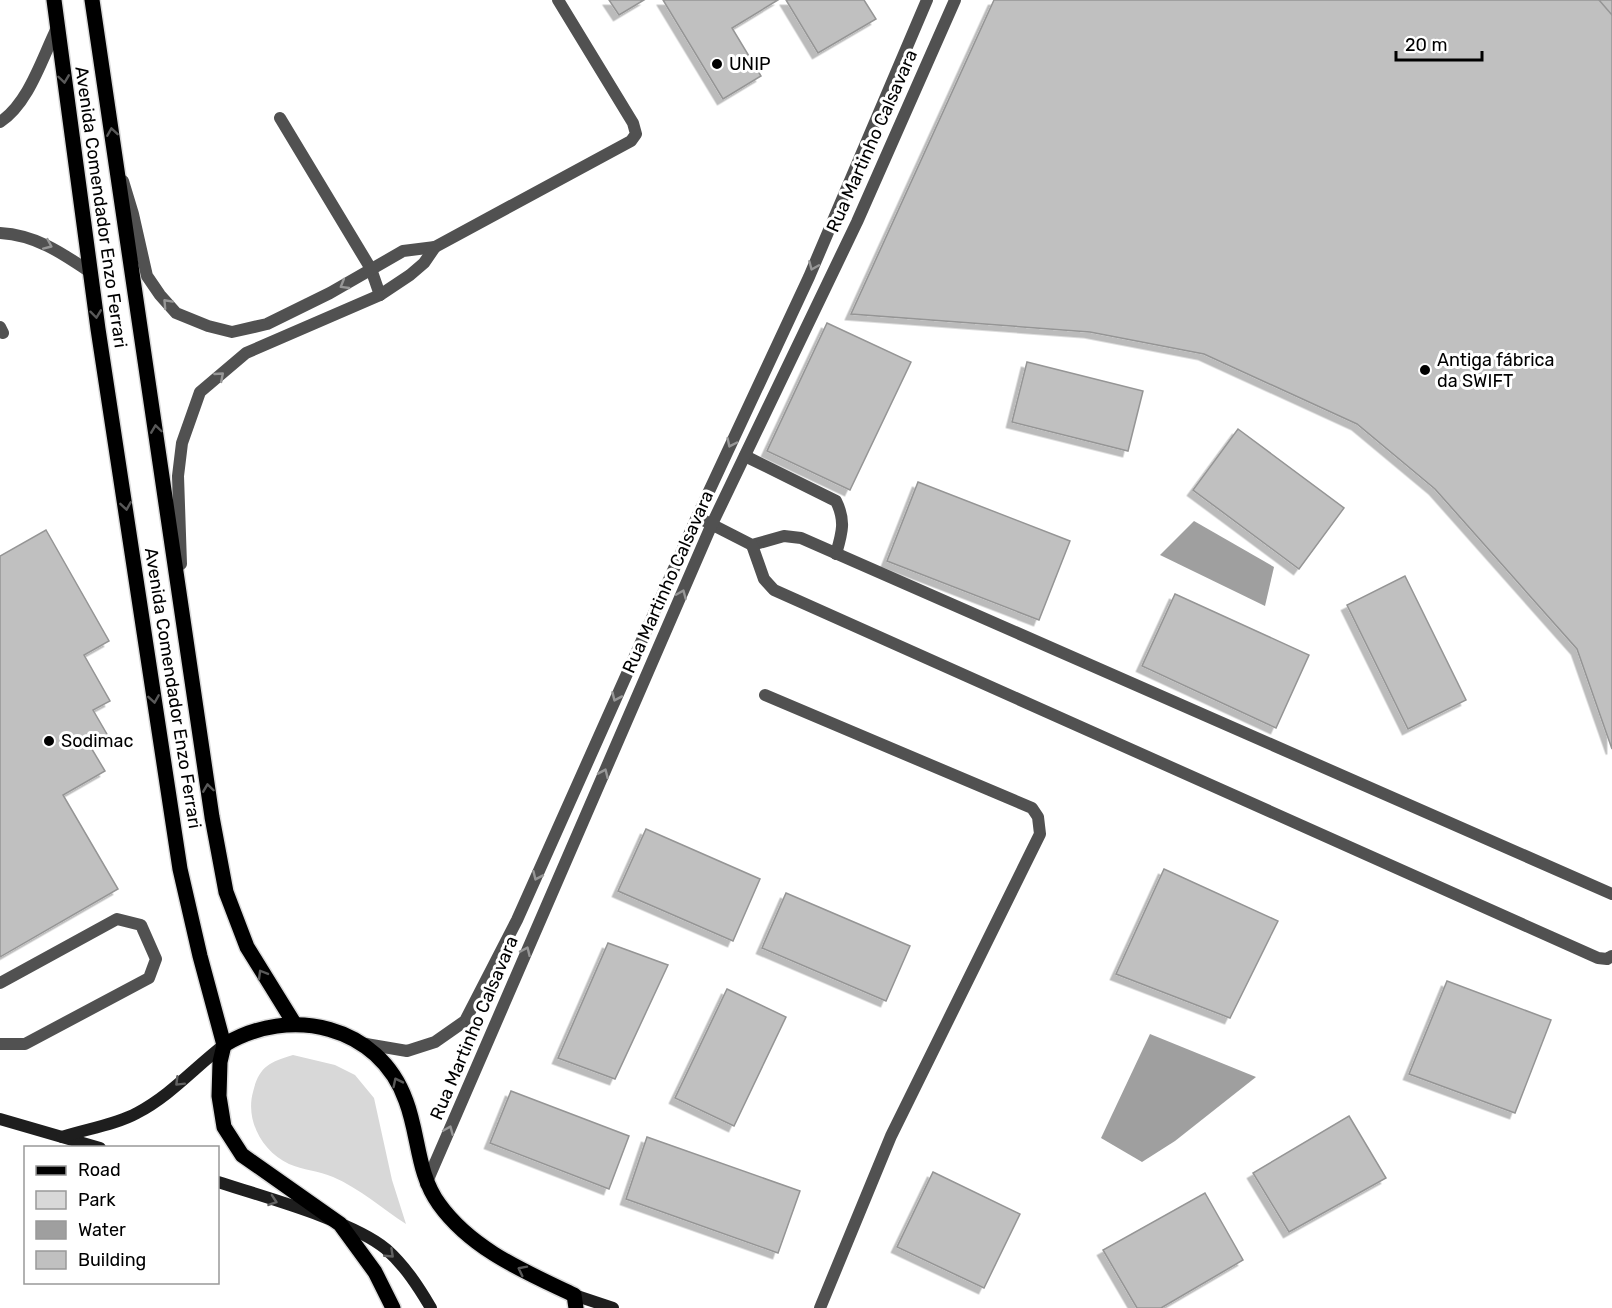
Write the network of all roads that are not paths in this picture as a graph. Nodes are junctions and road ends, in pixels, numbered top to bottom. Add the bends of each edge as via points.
1 (54, 0) edge
2 (92, 0) edge
3 (558, 0) edge
4 (927, 0) edge
5 (955, 0) edge
6 (57, 28) junction
7 (280, 118) dead end
8 (0, 122) edge
9 (118, 172) junction
10 (0, 233) edge
11 (435, 247) junction
12 (416, 249) junction
13 (424, 263) junction
14 (371, 269) junction
15 (90, 272) junction
16 (380, 295) junction
17 (745, 456) junction
18 (697, 517) junction
19 (712, 524) junction
20 (752, 545) junction
21 (836, 554) junction
22 (183, 610) junction
23 (765, 694) dead end
24 (1612, 894) edge
25 (1612, 956) edge
26 (0, 983) edge
27 (294, 1023) junction
28 (359, 1043) junction
29 (0, 1044) edge
30 (224, 1045) junction
31 (0, 1119) edge
32 (62, 1137) junction
33 (93, 1146) edge
34 (219, 1182) edge
35 (426, 1184) junction
36 (340, 1224) junction
37 (575, 1302) edge
38 (393, 1308) edge
39 (430, 1308) edge
40 (614, 1308) edge
41 (820, 1308) edge

1 - 6 main road, Avenida Comendador Enzo Ferrari
9 -> 2 main road, Avenida Comendador Enzo Ferrari
3 - 11 street via 633,123 634,138
4 -> 18 street, Rua Martinho Calsavara via 808,277
5 - 17 street, Rua Martinho Calsavara via 857,222
6 - 8 street via 27,89 10,115
6 -> 15 main road, Avenida Comendador Enzo Ferrari
7 - 14 street
14 -> 9 street via 267,324 232,332 208,326 176,313 147,276 133,214
22 -> 9 main road, Avenida Comendador Enzo Ferrari
10 -> 15 street via 18,234 54,247
11 - 12 street
11 - 13 street
12 - 13 street
12 - 14 street via 403,251
13 - 16 street
14 - 16 street
15 -> 30 main road, Avenida Comendador Enzo Ferrari via 180,868
22 -> 16 street via 178,476 182,443 200,393 246,353
17 - 19 street, Rua Martinho Calsavara
17 - 21 street via 836,501 843,514 844,528
18 - 19 street
18 -> 28 street, Rua Martinho Calsavara via 517,920 465,1021 435,1042 407,1051
19 - 20 street
35 -> 19 street, Rua Martinho Calsavara
20 - 21 street via 784,536 801,538
20 - 25 street via 764,579 774,590 1598,958
21 - 24 street
27 -> 22 main road, Avenida Comendador Enzo Ferrari via 247,946 226,892
23 - 41 street via 1032,808 1040,824 1040,834 891,1136
26 - 29 street via 117,919 141,925 156,959 149,978 25,1044
27 - 28 main road via 322,1026
27 - 30 main road via 245,1032
35 -> 28 main road via 407,1101 392,1070
30 -> 32 main road via 168,1094 136,1114
30 - 36 main road, Avenida Comendador Enzo Ferrari via 219,1096 224,1127 242,1155
31 - 32 main road
32 - 33 main road
34 -> 36 main road
37 -> 35 main road via 469,1237
36 - 38 main road, Avenida Comendador Enzo Ferrari via 375,1272
36 -> 39 main road via 384,1247 412,1278
37 - 40 main road

